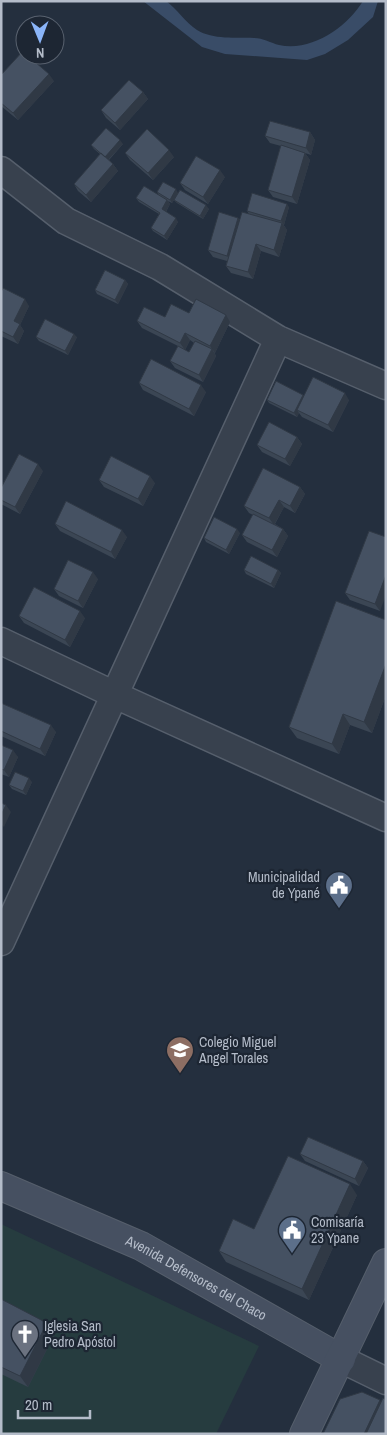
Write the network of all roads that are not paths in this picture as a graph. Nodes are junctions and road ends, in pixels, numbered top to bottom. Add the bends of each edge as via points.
1 (1, 170) edge
2 (278, 339) junction
3 (386, 386) edge
4 (1, 641) edge
5 (115, 695) junction
6 (386, 818) edge
7 (1, 942) edge
8 (1, 1186) edge
9 (386, 1263) edge
10 (341, 1359) junction
11 (386, 1381) edge
12 (304, 1434) edge

1 - 2 street via 66,221 160,267
2 - 3 street
2 - 5 street
4 - 5 street
5 - 6 street
5 - 7 street
8 - 10 main road, Avenida Defensores del Chaco via 141,1246
9 - 10 main road
10 - 11 street, Avenida Defensores del Chaco
10 - 12 main road

